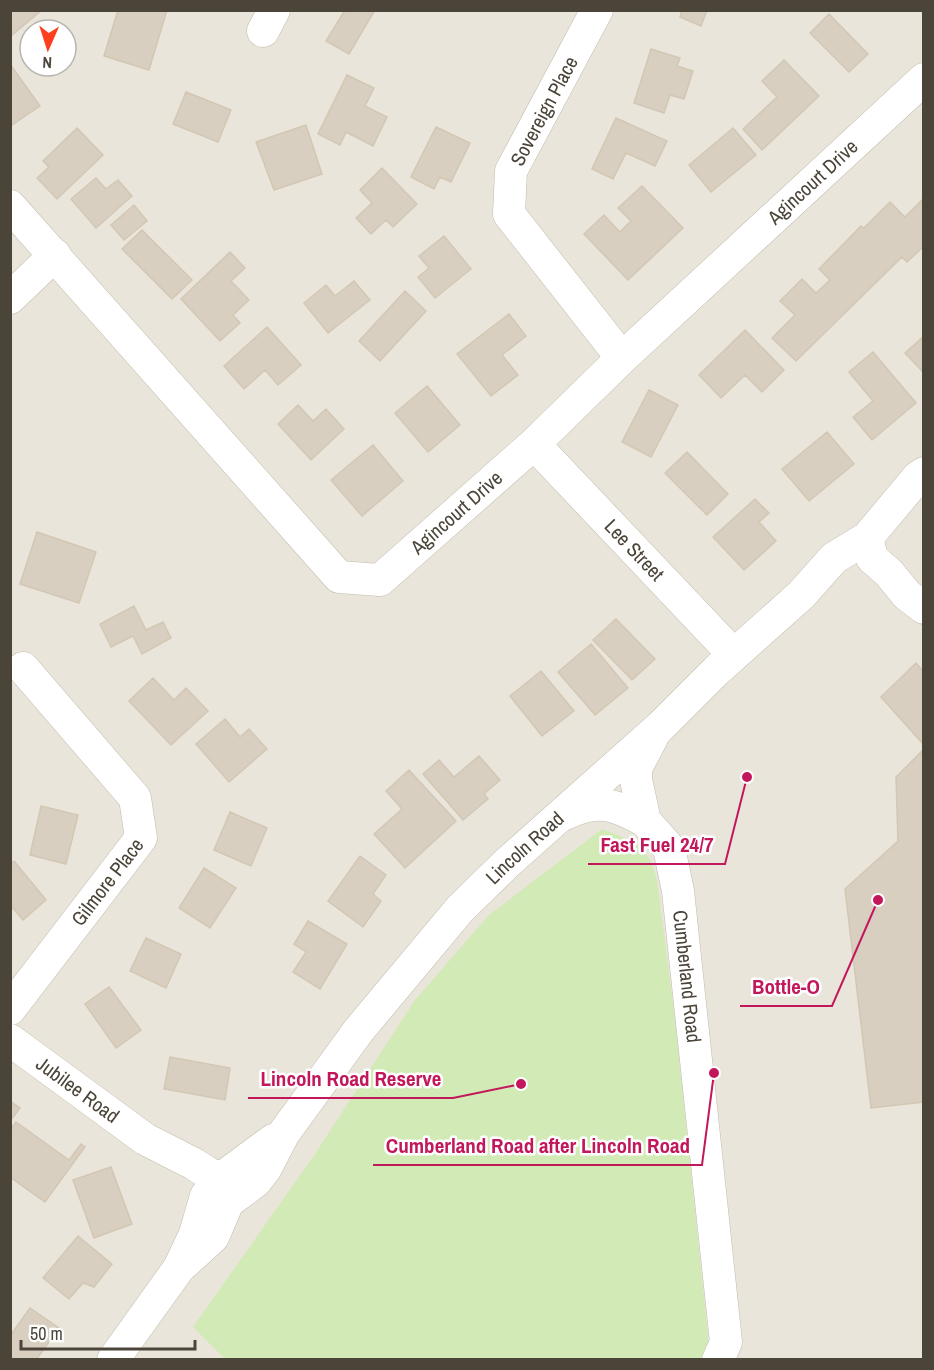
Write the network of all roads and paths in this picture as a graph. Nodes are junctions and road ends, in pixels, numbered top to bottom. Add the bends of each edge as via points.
1 (597, 10) edge
2 (924, 79) edge
3 (10, 206) edge
4 (55, 255) junction
5 (10, 298) edge
6 (622, 358) junction
7 (534, 444) junction
8 (924, 473) edge
9 (924, 498) edge
10 (875, 548) junction
11 (924, 591) edge
12 (924, 608) edge
13 (735, 655) junction
14 (22, 668) dead end
15 (660, 727) junction
16 (610, 774) junction
17 (636, 809) junction
18 (557, 818) junction
19 (10, 1009) edge
20 (10, 1040) edge
21 (219, 1192) junction
22 (728, 1354) edge
23 (113, 1359) edge

1 - 6 street, Sovereign Place via 511,171 509,214
2 - 6 street, Agincourt Drive
3 - 4 street, Agincourt Drive
4 - 5 street
4 - 7 street, Agincourt Drive via 339,577 380,579
6 - 7 street, Agincourt Drive
7 - 13 street, Lee Street
8 - 10 street, Lincoln Road
9 - 10 street, Lincoln Road
10 - 11 street
10 - 12 street via 888,573
10 - 13 street, Lincoln Road via 801,595
13 - 15 street, Lincoln Road
14 - 19 street, Gilmore Place via 135,798 141,838
15 - 16 street, Lincoln Road
15 - 17 street via 636,768
16 - 17 street, Cumberland Road via 614,792
16 - 18 street, Lincoln Road
17 - 18 street via 610,804 581,806
17 - 22 street, Cumberland Road via 669,848 678,891
18 - 21 street, Lincoln Road via 460,909 359,1030 284,1133 255,1182
20 - 21 street, Jubilee Road via 145,1139 165,1169
21 - 23 street via 213,1237 179,1268

